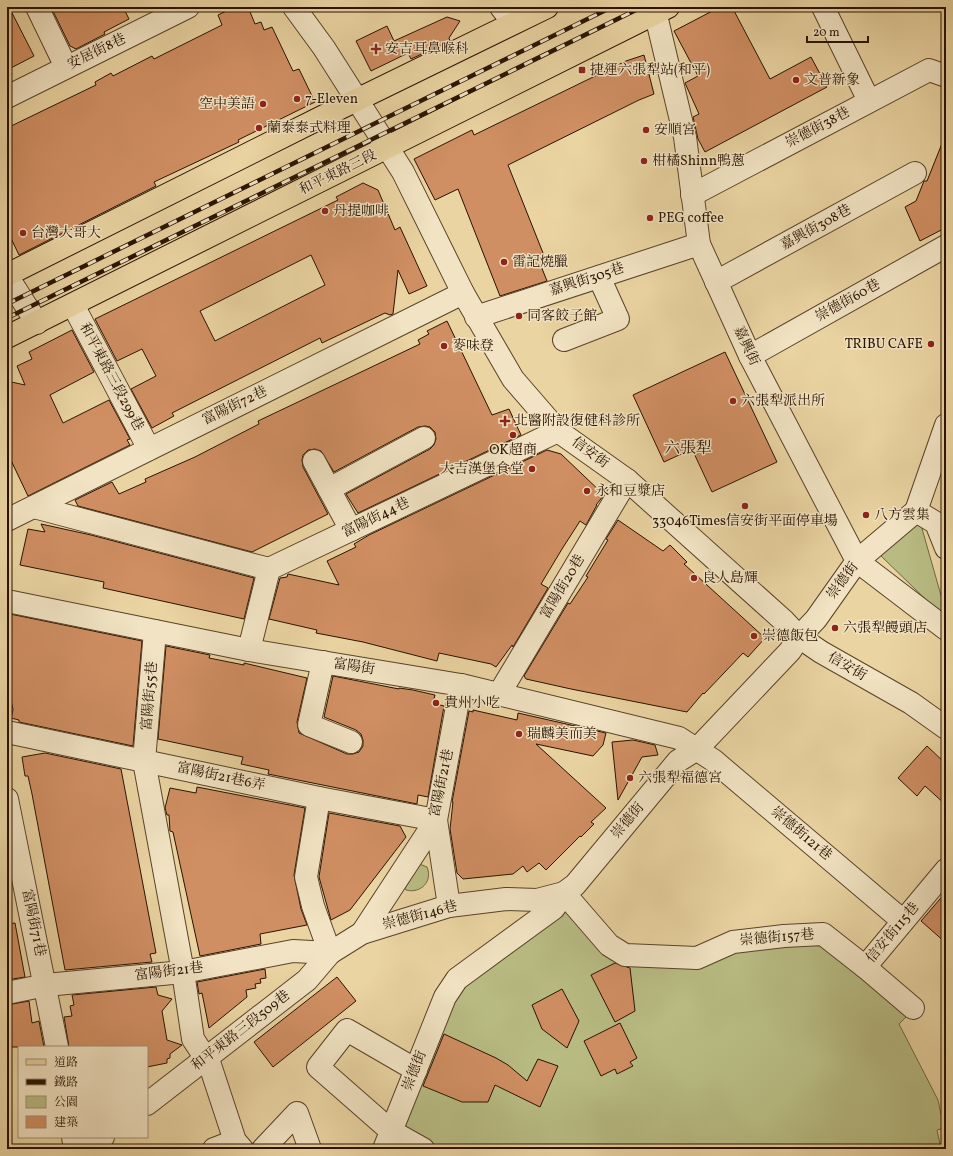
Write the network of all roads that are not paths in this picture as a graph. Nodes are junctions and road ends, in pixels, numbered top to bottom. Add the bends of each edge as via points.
1 (37, 7) edge
2 (188, 7) edge
3 (547, 7) edge
4 (823, 7) edge
5 (297, 8) edge
6 (659, 9) edge
7 (507, 15) edge
8 (66, 67) junction
9 (946, 76) edge
10 (7, 97) edge
11 (357, 100) junction
12 (869, 101) junction
13 (388, 148) junction
14 (915, 173) dead end
15 (692, 195) junction
16 (699, 244) junction
17 (946, 246) edge
18 (7, 276) edge
19 (599, 277) junction
20 (716, 282) junction
21 (463, 293) junction
22 (73, 305) junction
23 (476, 317) junction
24 (37, 323) junction
25 (7, 338) edge
26 (564, 340) dead end
27 (750, 356) junction
28 (946, 425) edge
29 (558, 431) junction
30 (424, 438) dead end
31 (149, 449) junction
32 (314, 461) dead end
33 (627, 480) junction
34 (329, 489) junction
35 (34, 508) junction
36 (916, 511) junction
37 (7, 520) edge
38 (941, 526) edge
39 (351, 530) junction
40 (946, 548) edge
41 (857, 561) junction
42 (269, 569) junction
43 (7, 601) edge
44 (946, 629) edge
45 (155, 631) junction
46 (799, 637) junction
47 (249, 650) junction
48 (323, 662) junction
49 (461, 685) junction
50 (499, 694) junction
51 (946, 728) edge
52 (7, 732) edge
53 (351, 742) dead end
54 (697, 750) junction
55 (144, 760) junction
56 (319, 798) junction
57 (7, 799) edge
58 (436, 820) junction
59 (946, 870) edge
60 (564, 893) junction
61 (449, 906) junction
62 (903, 921) junction
63 (362, 933) junction
64 (330, 953) junction
65 (865, 966) junction
66 (183, 972) junction
67 (46, 985) junction
68 (7, 993) edge
69 (913, 1008) dead end
70 (57, 1046) edge
71 (207, 1058) junction
72 (416, 1070) junction
73 (148, 1103) edge
74 (73, 1138) edge
75 (102, 1138) edge
76 (387, 1140) edge
77 (238, 1145) edge
78 (75, 1149) edge
79 (88, 1149) edge
80 (214, 1149) edge
81 (263, 1149) edge
82 (310, 1149) edge
83 (423, 1149) edge

1 - 8 street
2 - 8 street, 安居街8巷
3 - 7 main road
4 - 12 street
5 - 11 street, 信安街
6 - 13 main road, 和平東路三段
6 - 15 street, 嘉興街 via 685,137
7 - 11 main road
8 - 10 street, 安居街8巷
9 - 12 street, 崇德街38巷 via 928,70
11 - 13 street, 信安街
11 - 18 main road
12 - 15 street, 崇德街38巷
13 - 21 street, 信安街 via 403,172
13 - 22 main road, 和平東路三段
14 - 20 street, 嘉興街308巷
15 - 16 street, 嘉興街
16 - 19 street, 嘉興街305巷
16 - 20 street, 嘉興街
17 - 27 street, 崇德街60巷
18 - 24 street
19 - 23 street, 嘉興街305巷
19 - 26 street via 618,319
20 - 27 street, 嘉興街
21 - 23 street, 信安街
21 - 31 street, 富陽街72巷
22 - 24 main road, 和平東路三段
22 - 31 street, 和平東路三段299巷
23 - 29 street, 信安街 via 513,379
24 - 25 main road, 和平東路三段
27 - 41 street, 嘉興街
28 - 36 street
29 - 33 street, 信安街
29 - 39 street, 富陽街44巷
30 - 34 street
31 - 35 street, 富陽街72巷
32 - 34 street
33 - 46 street, 信安街
33 - 50 street, 富陽街20巷
34 - 39 street
35 - 37 street, 富陽街72巷
35 - 42 street
36 - 38 street
36 - 41 street, 崇德街
38 - 40 street
39 - 42 street, 富陽街44巷
41 - 44 street, 嘉興街
41 - 46 street, 崇德街 via 816,619
42 - 47 street
43 - 45 street, 富陽街
45 - 47 street, 富陽街
45 - 55 street, 富陽街55巷
46 - 51 street, 信安街 via 911,703
46 - 54 street, 崇德街 via 790,651
47 - 48 street, 富陽街
48 - 49 street, 富陽街
48 - 53 street via 309,725
49 - 50 street, 富陽街
49 - 58 street, 富陽街21巷
50 - 54 street, 富陽街 via 679,738
52 - 55 street, 富陽街21巷6弄
54 - 60 street, 崇德街 via 678,761 575,885
54 - 62 street, 崇德街121巷 via 713,760
55 - 56 street, 富陽街21巷6弄
55 - 66 street, 富陽街55巷
56 - 58 street, 富陽街21巷6弄
56 - 64 street via 306,877 313,906
57 - 67 street, 富陽街71巷
58 - 61 street
58 - 63 street, 富陽街21巷
59 - 62 street, 信安街115巷
60 - 61 street, 崇德街146巷 via 537,900 506,899
60 - 65 street, 崇德街157巷 via 609,945 625,955 697,958 733,942 823,934
60 - 72 street, 崇德街 via 554,908 457,979 445,997
61 - 63 street, 崇德街146巷
62 - 65 street, 信安街115巷
63 - 64 street, 崇德街146巷
64 - 66 street, 富陽街21巷 via 293,951
64 - 71 street, 和平東路三段509巷 via 307,980
65 - 69 street, 信安街115巷
66 - 67 street, 富陽街21巷
66 - 71 street, 富陽街55巷 via 193,1039
67 - 68 street, 富陽街21巷
67 - 70 street, 富陽街71巷
71 - 73 street, 和平東路三段509巷
71 - 77 street, 富陽街55巷
72 - 76 street, 崇德街
72 - 76 street via 347,1030 318,1068
74 - 78 street
75 - 79 street
76 - 83 street
77 - 80 street
81 - 82 street via 297,1113

